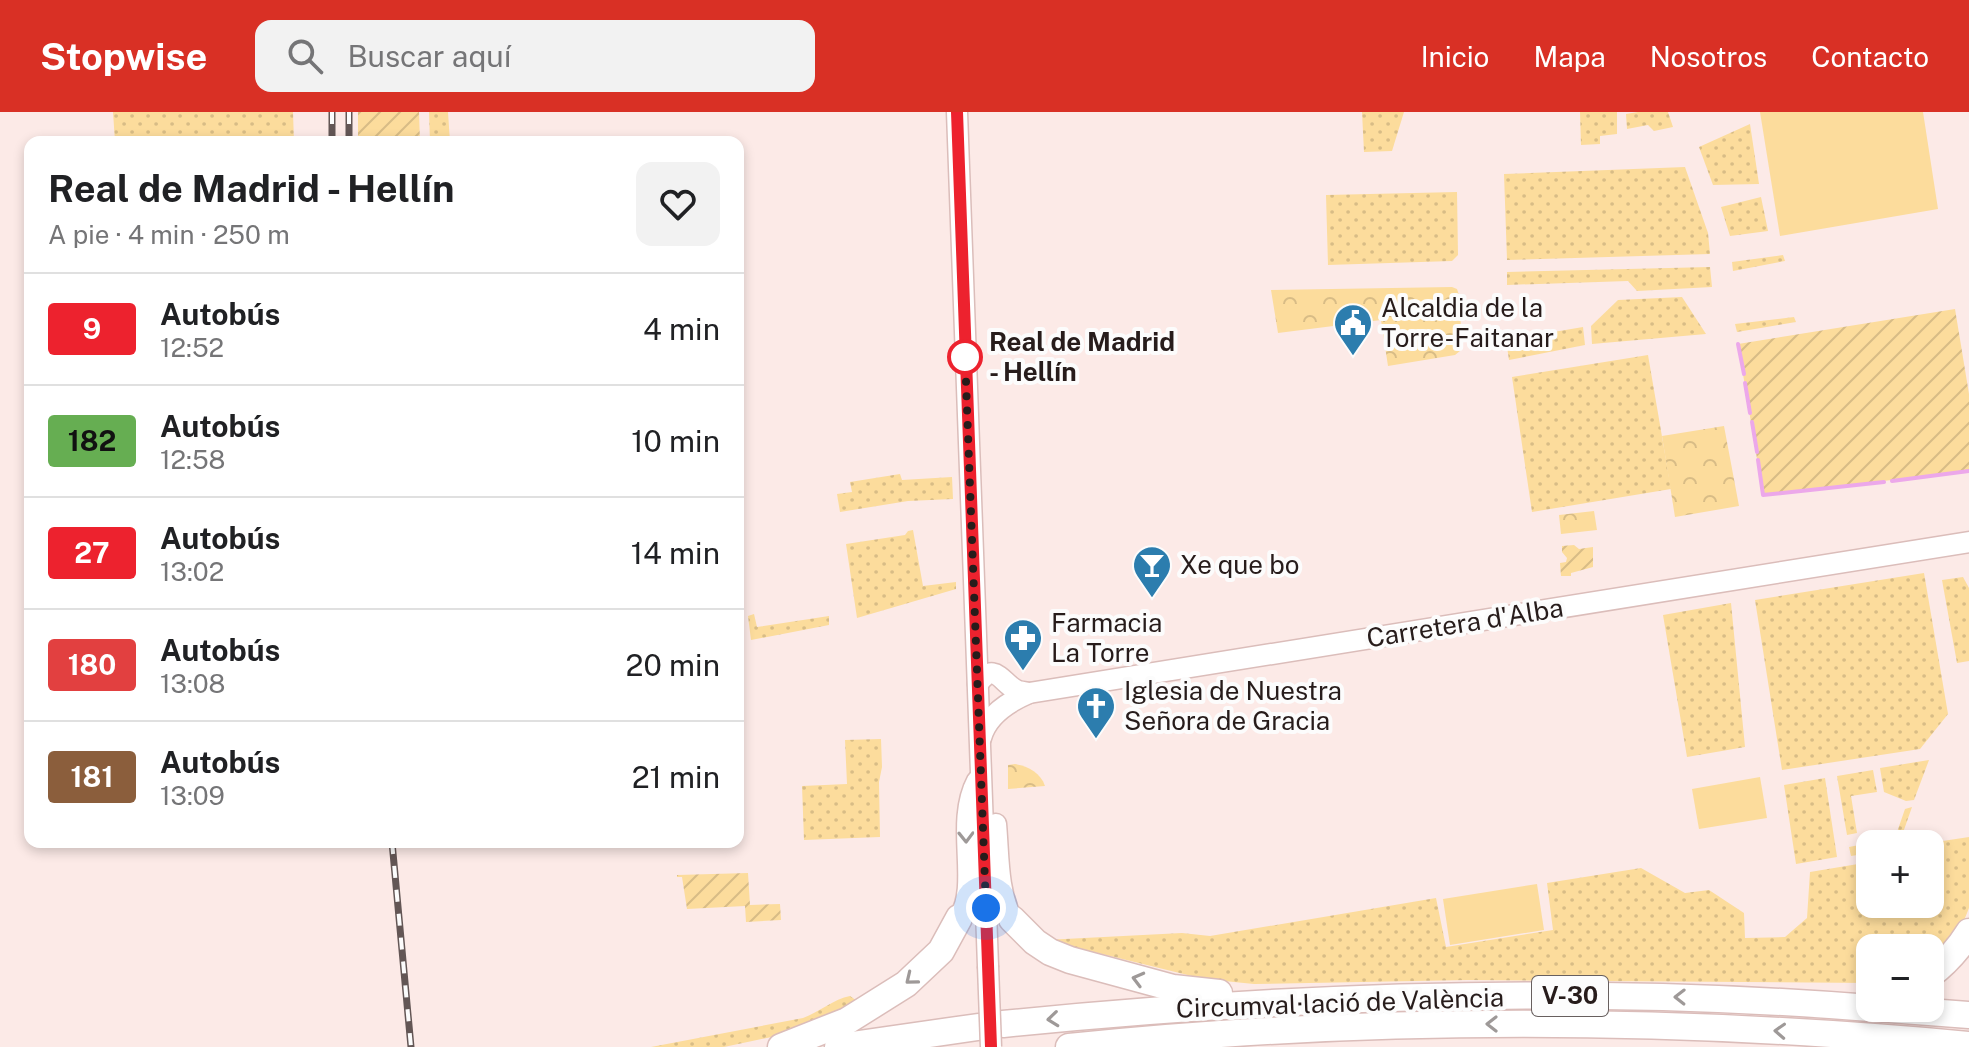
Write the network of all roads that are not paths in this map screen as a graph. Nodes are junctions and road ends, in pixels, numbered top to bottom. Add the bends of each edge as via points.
1 (957, 112) edge
2 (1969, 542) edge
3 (977, 654) junction
4 (1005, 680) junction
5 (978, 684) junction
6 (1029, 693) junction
7 (1004, 708) junction
8 (981, 738) junction
9 (981, 762) junction
10 (959, 918) joint
11 (1012, 919) joint
12 (1969, 932) edge
13 (1944, 964) edge
14 (1856, 993) edge
15 (1792, 1001) junction
16 (1270, 1002) junction
17 (1856, 1007) edge
18 (1944, 1013) edge
19 (1969, 1015) edge
20 (991, 1033) edge
21 (1969, 1045) edge
22 (781, 1047) edge
23 (838, 1047) edge
24 (1069, 1047) edge

1 - 3 street
2 - 6 street, Carretera d'Alba
3 - 4 street
3 - 5 street
4 - 5 street via 995,674
4 - 6 street
4 - 7 street via 1011,698
5 - 8 street
6 - 7 street, Carretera d'Alba
7 - 8 street, Carretera d'Alba via 988,720
8 - 9 street
9 -> 10 street via 966,823 968,890
9 - 11 street via 997,824 1001,888
9 - 20 street, bridge
10 -> 22 highway via 941,951 906,984 847,1021
16 -> 11 highway via 1173,988 1070,960 1035,942
12 - 13 highway
14 - 15 highway via 1830,992
15 -> 16 highway, Circumval·lació de València / V-30 via 1438,995
15 - 17 highway, Circumval·lació de València / V-30
16 -> 20 highway, Circumval·lació de València / V-30
18 - 19 highway
20 - 23 highway, Circumval·lació de València / V-30
21 -> 24 highway, Circumval·lació de València / V-30 via 1791,1031 1556,1024 1324,1028

